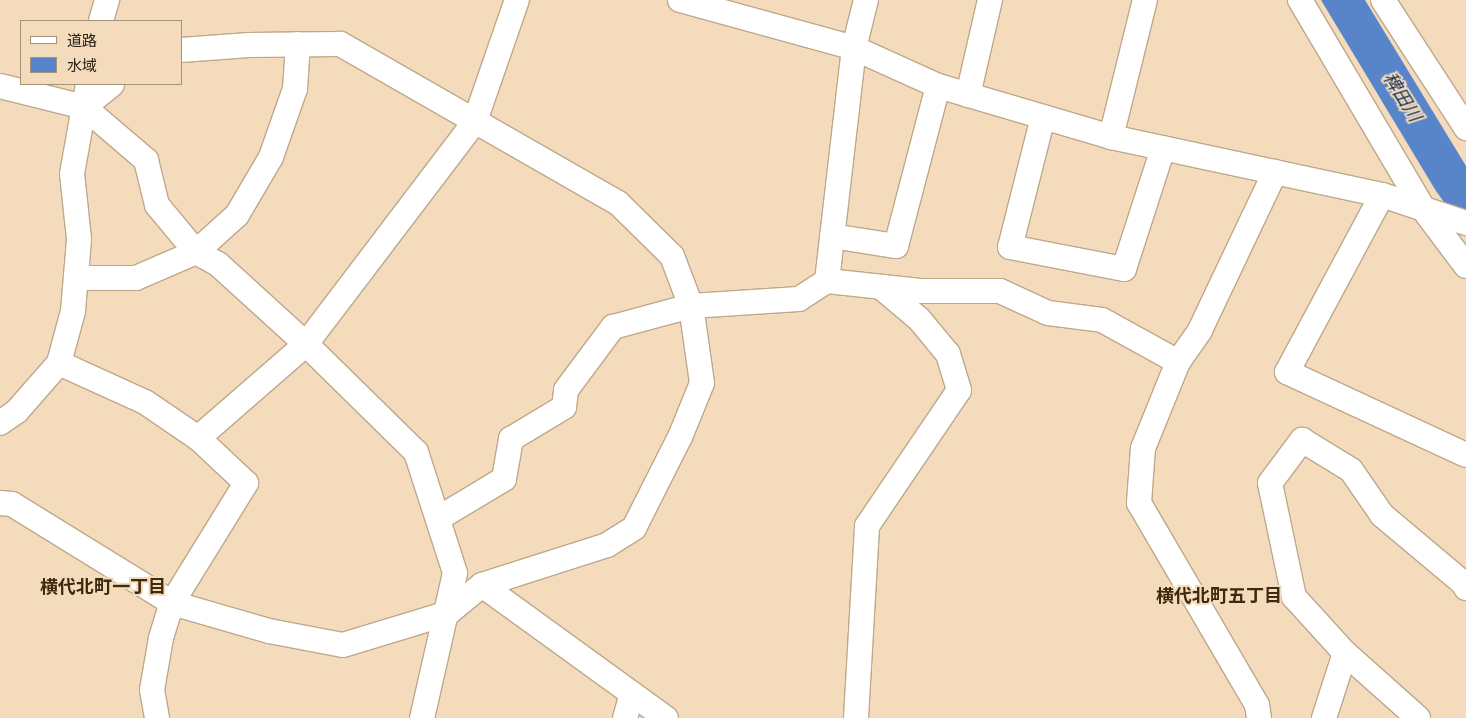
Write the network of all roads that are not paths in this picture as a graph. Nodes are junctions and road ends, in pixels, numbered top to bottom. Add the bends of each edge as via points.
1 (107, 0) edge
2 (516, 0) edge
3 (680, 0) edge
4 (866, 0) edge
5 (990, 0) edge
6 (1145, 0) edge
7 (1300, 0) edge
8 (1383, 0) edge
9 (101, 20) edge
10 (298, 44) junction
11 (854, 48) junction
12 (182, 50) edge
13 (88, 85) edge
14 (111, 85) edge
15 (0, 86) edge
16 (938, 86) junction
17 (968, 95) junction
18 (84, 107) junction
19 (1043, 117) junction
20 (475, 121) junction
21 (1466, 128) edge
22 (1111, 137) junction
23 (1163, 148) junction
24 (1275, 172) junction
25 (1382, 195) junction
26 (1431, 212) junction
27 (1466, 223) edge
28 (832, 236) junction
29 (196, 252) junction
30 (1466, 266) edge
31 (76, 278) junction
32 (827, 281) junction
33 (881, 287) junction
34 (691, 306) junction
35 (306, 344) junction
36 (1178, 362) junction
37 (59, 363) junction
38 (0, 422) edge
39 (198, 438) junction
40 (1466, 455) edge
41 (0, 502) edge
42 (439, 518) junction
43 (482, 585) junction
44 (1466, 588) edge
45 (172, 603) junction
46 (448, 613) junction
47 (1345, 653) junction
48 (632, 694) junction
49 (157, 718) edge
50 (422, 718) edge
51 (625, 718) edge
52 (666, 718) edge
53 (856, 718) edge
54 (1259, 718) edge
55 (1324, 718) edge
56 (1418, 718) edge

1 - 9 street
2 - 20 street
3 - 11 street
4 - 11 street
5 - 17 street
6 - 22 street
7 - 26 street
8 - 21 street
10 - 12 street
10 - 20 street via 340,44
10 - 29 street via 295,89 271,157 237,215
11 - 16 street
11 - 28 street
13 - 18 street
14 - 18 street
15 - 18 street
16 - 17 street
16 - 28 street via 896,246
17 - 19 street
18 - 29 street via 146,160 157,205
18 - 31 street via 72,174 79,238
19 - 22 street
19 - 23 street via 1010,247 1124,269
20 - 34 street via 618,203 672,256
20 - 35 street
22 - 23 street
23 - 24 street
24 - 25 street
24 - 36 street via 1200,330
25 - 26 street
25 - 40 street via 1287,372
26 - 27 street
26 - 30 street
28 - 32 street
29 - 31 street via 136,278
29 - 35 street via 218,264
31 - 37 street via 73,311
32 - 33 street
32 - 34 street via 798,299
33 - 36 street via 920,291 1000,291 1048,313 1102,320
33 - 53 street via 919,319 948,354 959,390 867,526
34 - 42 street via 614,327 566,390 564,407 511,440 504,479
34 - 43 street via 702,383 680,438 634,528 607,546
35 - 39 street
35 - 42 street via 416,452
36 - 54 street via 1143,448 1139,503 1257,705
37 - 38 street via 17,411
37 - 39 street via 145,402
39 - 45 street via 246,483
41 - 45 street via 12,504
42 - 46 street via 455,573
43 - 46 street
43 - 48 street
44 - 47 street via 1382,515 1351,470 1302,440 1270,483 1294,597
45 - 46 street via 269,631 343,645
45 - 49 street via 161,638 152,690
46 - 50 street
47 - 55 street
47 - 56 street
48 - 51 street
48 - 52 street

